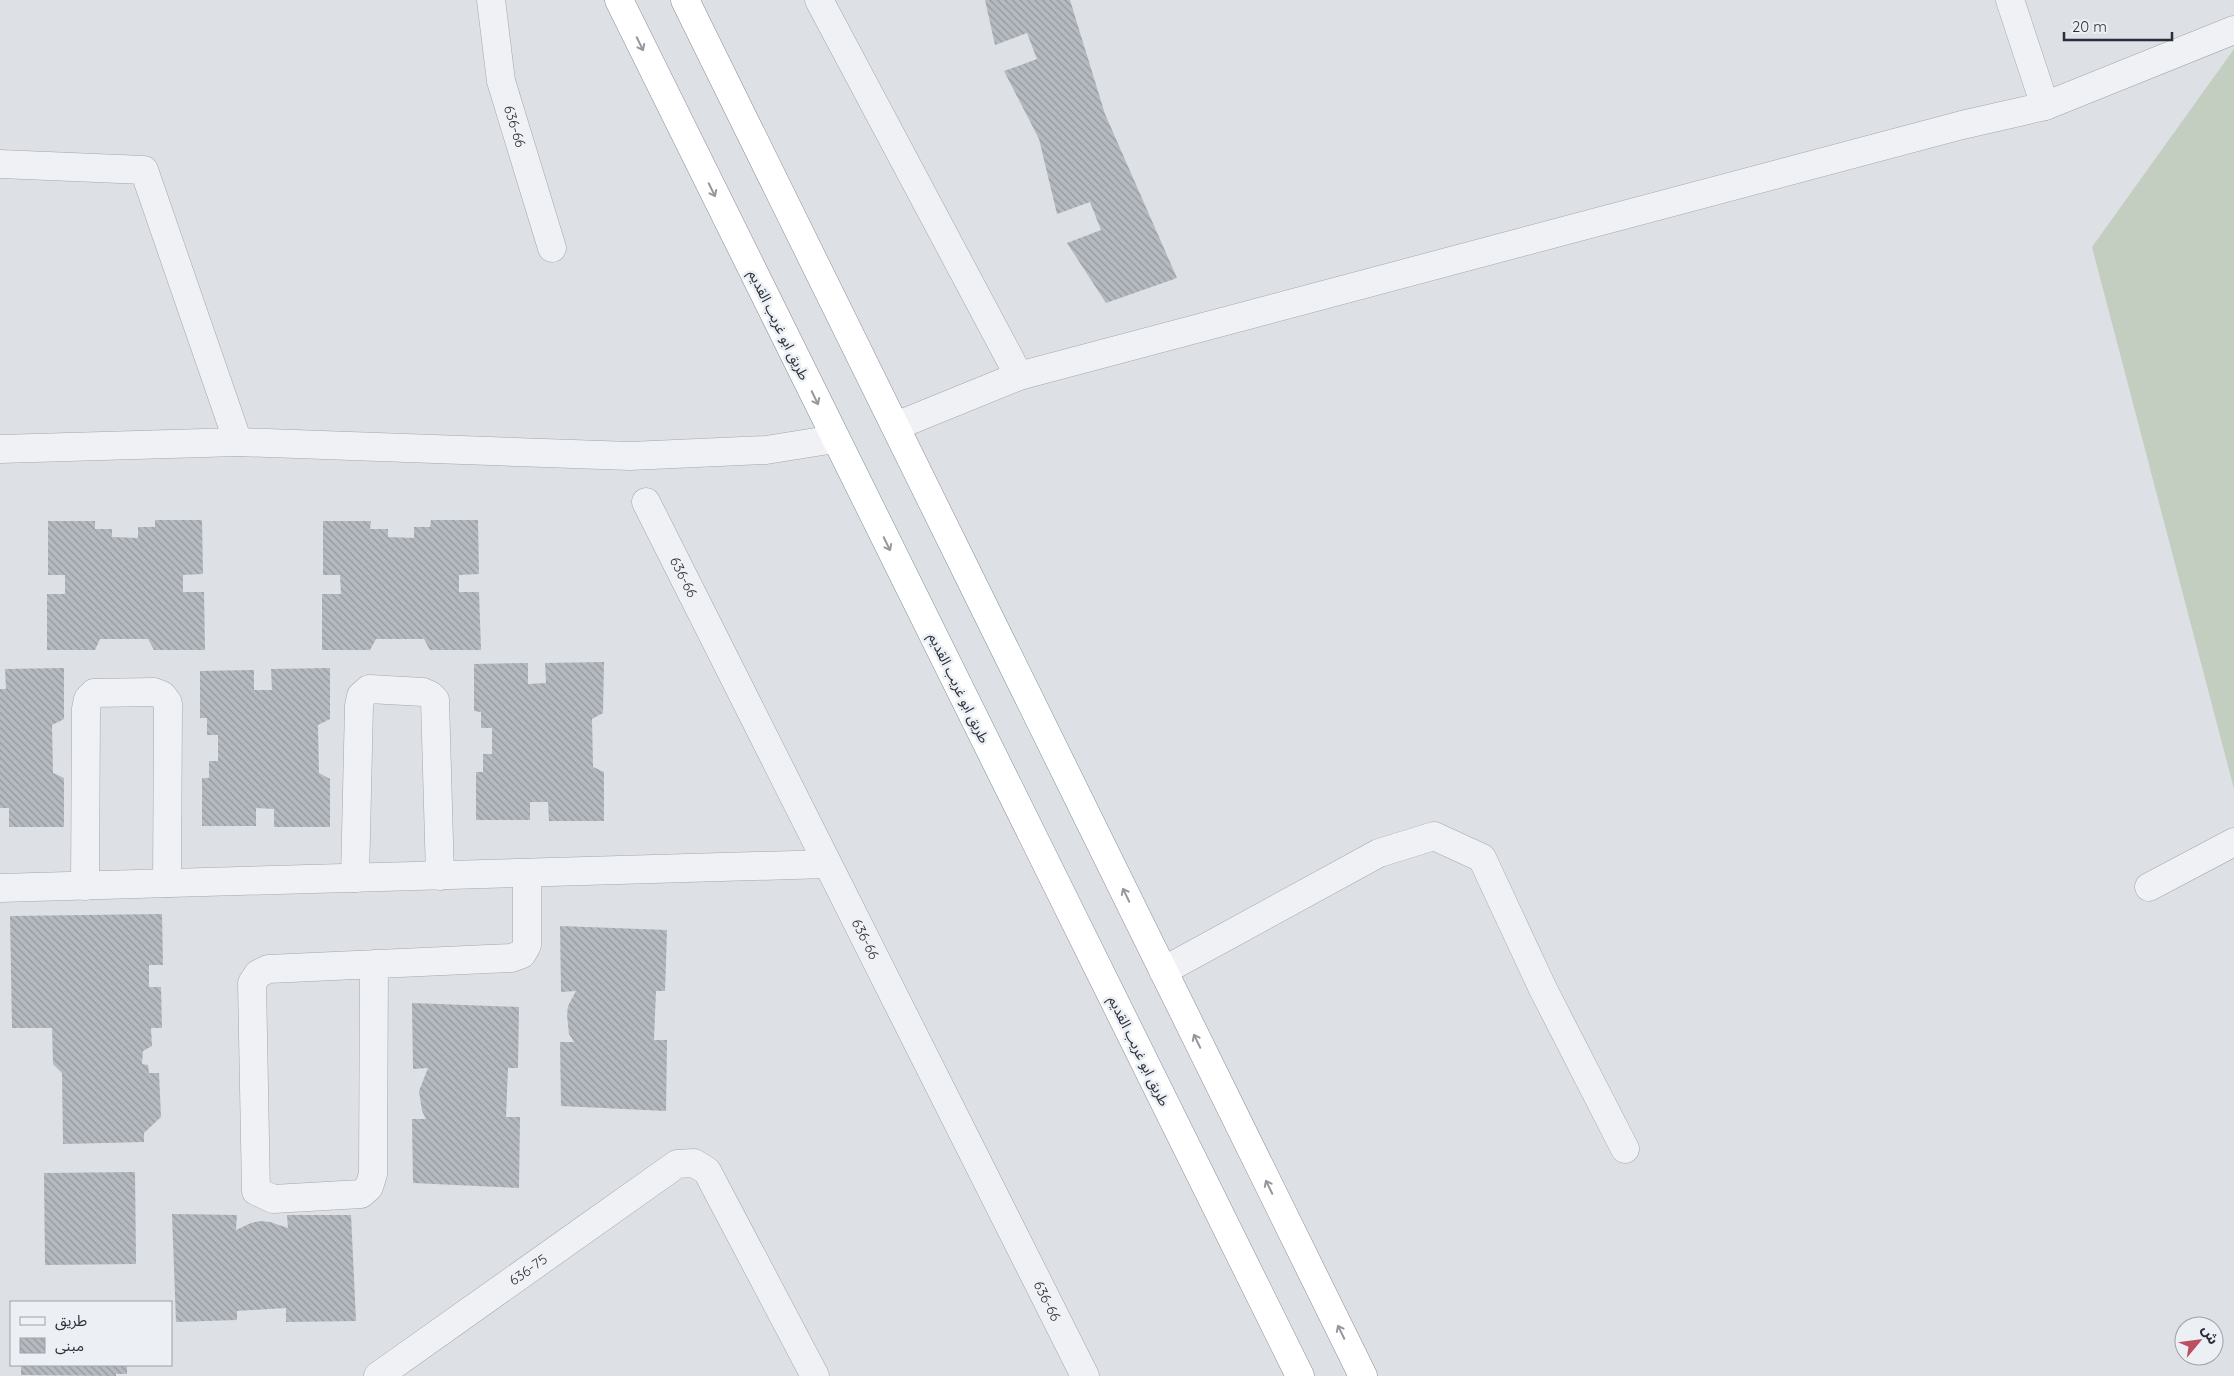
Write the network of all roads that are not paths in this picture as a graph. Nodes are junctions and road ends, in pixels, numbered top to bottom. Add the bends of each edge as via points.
1 (491, 0) edge
2 (619, 0) edge
3 (685, 0) edge
4 (819, 0) edge
5 (2010, 0) edge
6 (2234, 30) edge
7 (2045, 106) junction
8 (0, 164) edge
9 (552, 248) dead end
10 (1019, 376) junction
11 (896, 426) junction
12 (835, 439) junction
13 (238, 442) junction
14 (0, 449) edge
15 (646, 502) dead end
16 (2234, 842) edge
17 (827, 864) junction
18 (527, 873) junction
19 (440, 876) junction
20 (355, 878) junction
21 (167, 883) junction
22 (85, 886) junction
23 (2149, 887) dead end
24 (0, 888) edge
25 (374, 964) junction
26 (1163, 971) junction
27 (1625, 1149) dead end
28 (378, 1376) edge
29 (815, 1376) edge
30 (1085, 1376) edge
31 (1300, 1376) edge
32 (1363, 1376) edge

1 - 9 street, 636-66 via 502,80
2 -> 12 highway, طريق ابو غريب القديم
3 - 11 highway
4 - 10 street
5 - 7 street
6 - 7 street
7 - 10 street via 1942,130
8 - 13 street via 144,170
10 - 11 street
26 -> 11 highway
12 - 13 street via 766,450 630,456
12 -> 31 highway, طريق ابو غريب القديم
13 - 14 street
15 - 17 street, 636-66
16 - 23 street
17 - 18 street
17 - 30 street, 636-66
18 - 19 street
18 - 25 street via 527,945 522,954 511,958
19 - 20 street
19 - 20 street via 435,700 423,692 369,689 361,696 359,706
20 - 21 street
21 - 22 street
21 - 22 street via 168,703 162,695 154,692 94,693 88,699 86,709
22 - 24 street
25 - 25 street via 268,969 258,974 252,983 256,1190 264,1196 273,1199 361,1194 369,1186 373,1174
26 - 27 street via 1379,853 1434,836 1482,858 1543,989
32 -> 26 highway
28 - 29 street, 636-75 via 677,1164 694,1163 707,1171

